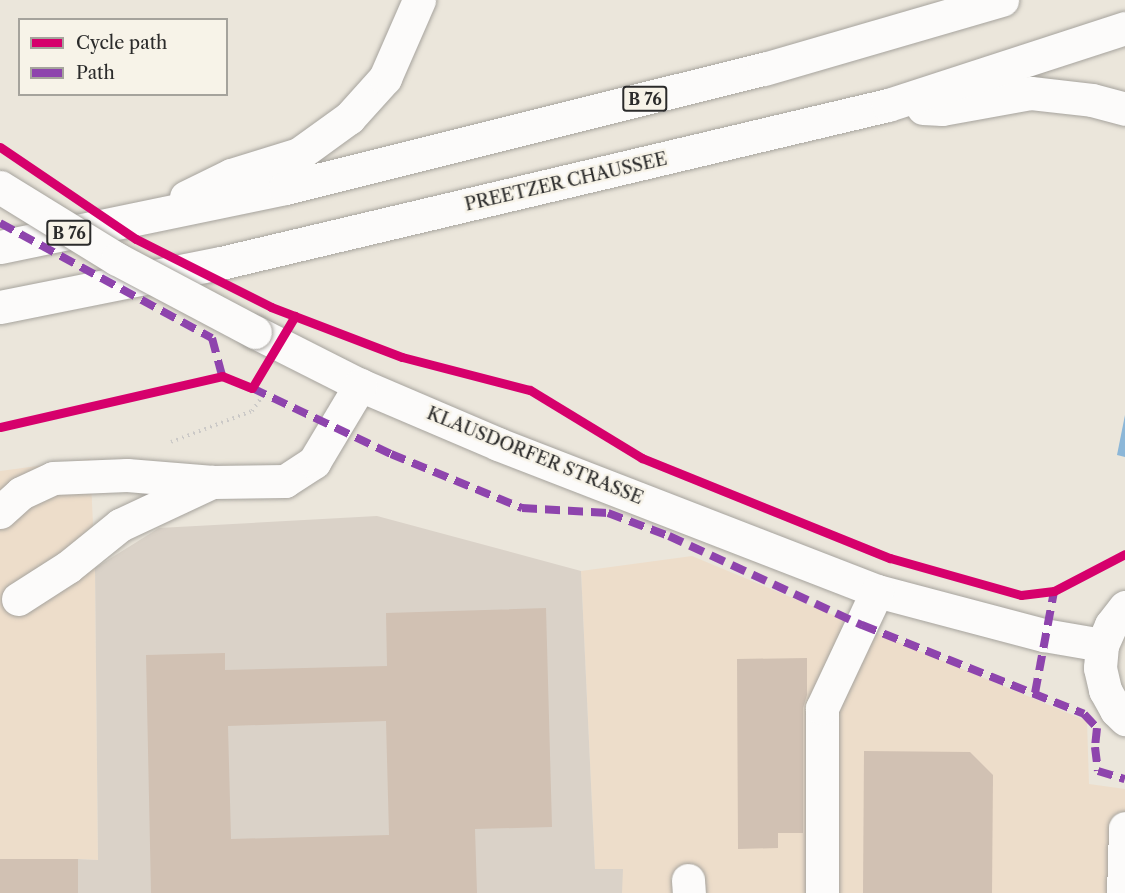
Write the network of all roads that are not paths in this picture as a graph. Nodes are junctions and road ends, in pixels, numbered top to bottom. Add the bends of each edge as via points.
1 (419, 0) edge
2 (1002, 0) edge
3 (1125, 28) edge
4 (888, 105) junction
5 (1125, 109) edge
6 (0, 187) edge
7 (138, 220) junction
8 (0, 247) edge
9 (0, 307) edge
10 (360, 385) junction
11 (213, 482) junction
12 (0, 512) edge
13 (877, 591) junction
14 (18, 599) dead end
15 (1125, 607) edge
16 (1102, 645) junction
17 (1125, 719) edge
18 (1125, 828) edge
19 (822, 893) edge
20 (1123, 893) edge

1 - 7 main road, B 76 via 385,78 349,118 299,154 231,175
2 - 7 main road, B 76 via 764,69 285,188
3 - 4 main road, PREETZER CHAUSSEE
4 - 5 main road via 942,109 1031,93 1092,100
4 - 9 main road, PREETZER CHAUSSEE via 221,263
6 - 10 main road, KLAUSDORFER STRASSE, bridge via 117,259
7 - 8 main road, B 76
10 - 11 main road via 314,462 285,481
10 - 13 main road, KLAUSDORFER STRASSE via 498,444
11 - 12 main road via 126,475 53,478 21,493
11 - 14 main road via 120,525 68,567
13 - 16 main road, KLAUSDORFER STRASSE via 1044,635
13 - 19 main road via 822,708
15 - 16 main road
16 - 17 main road via 1100,668 1105,690
18 - 20 main road

